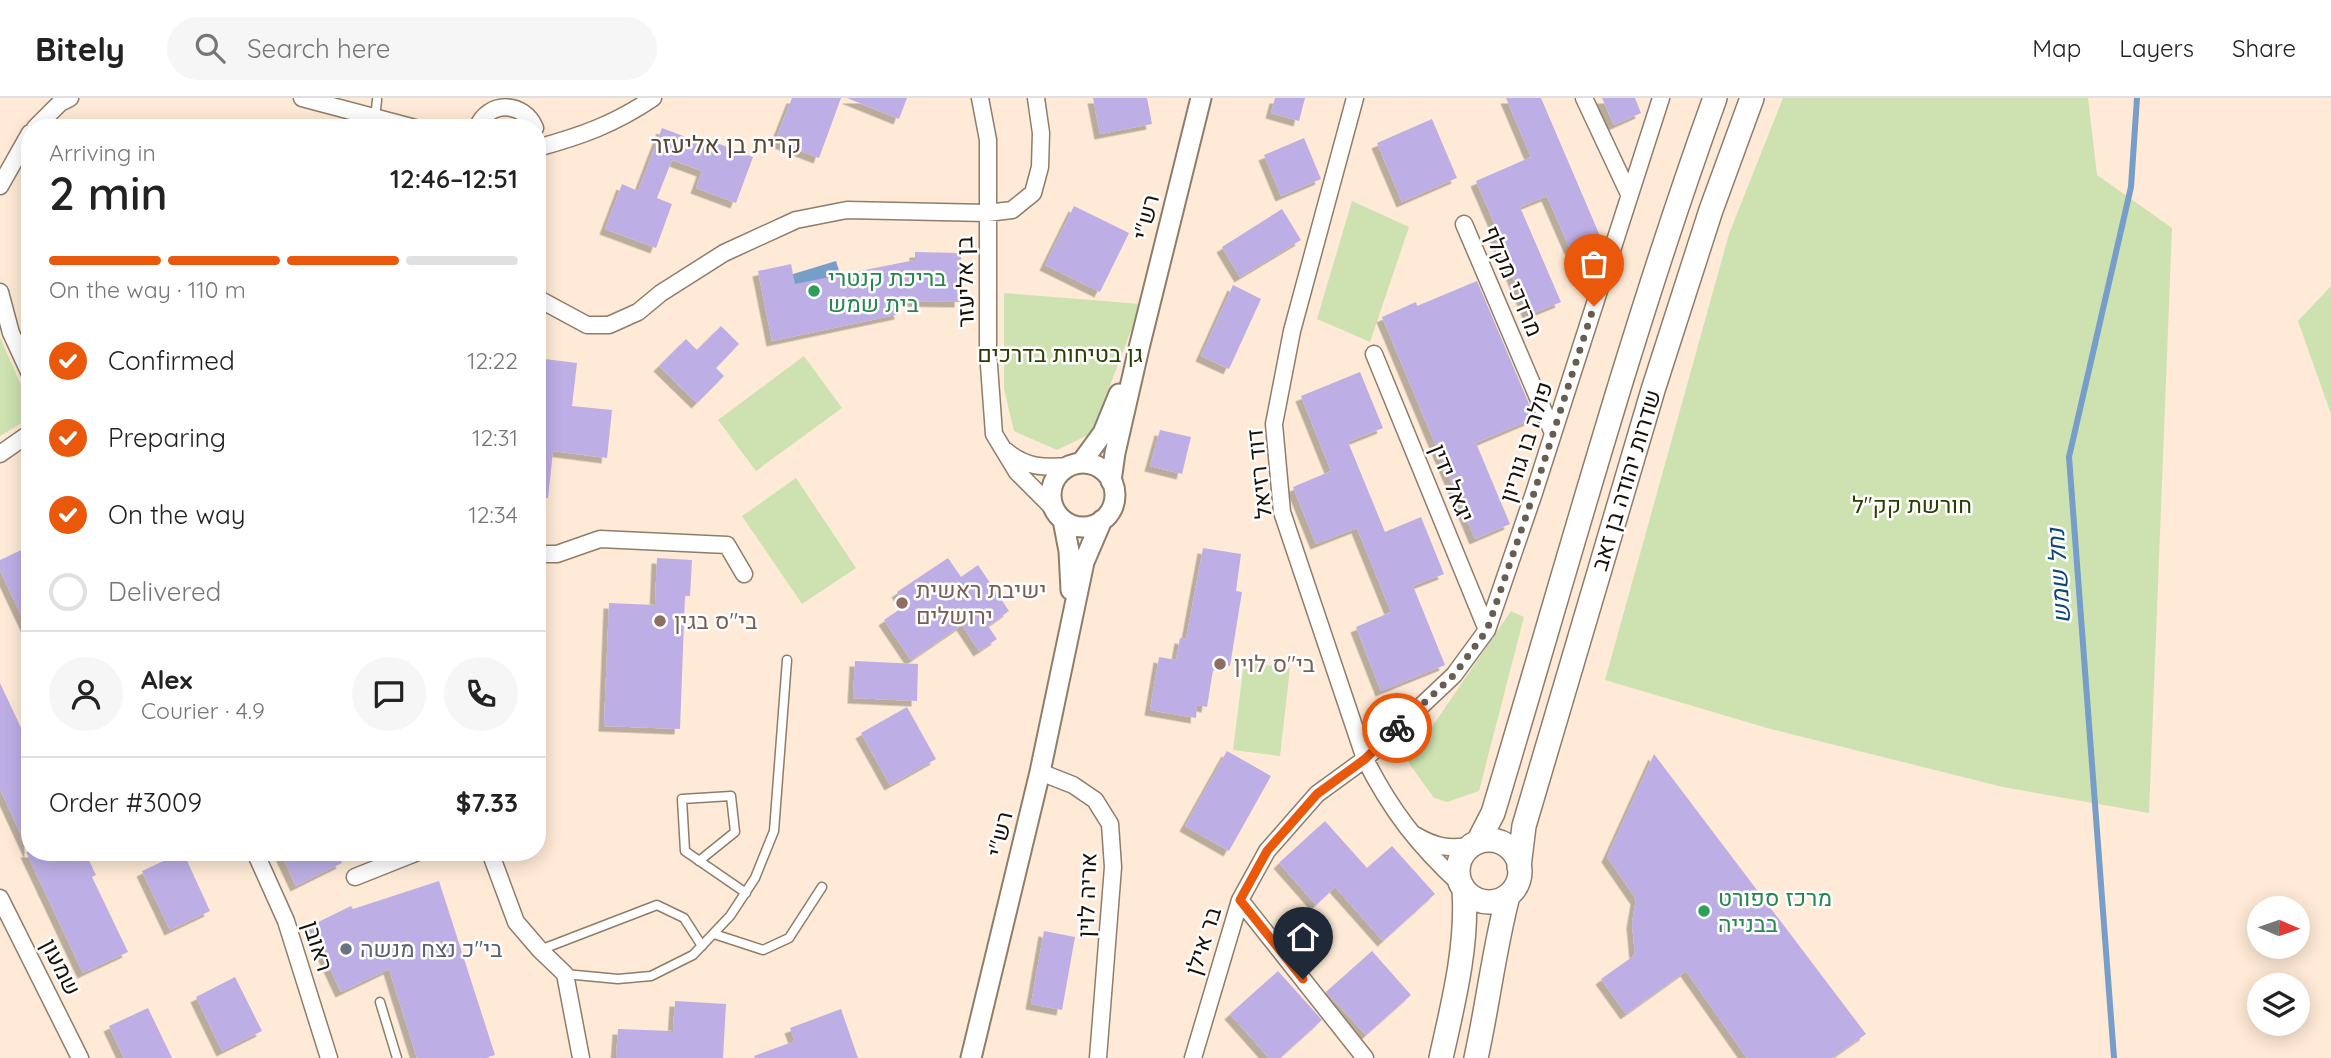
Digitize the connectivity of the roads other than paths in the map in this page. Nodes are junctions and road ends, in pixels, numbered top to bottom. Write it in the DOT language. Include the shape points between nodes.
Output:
graph roads {
  1 [pos="70,98"];
  2 [pos="302,98"];
  3 [pos="653,98"];
  4 [pos="980,98"];
  5 [pos="1036,98"];
  6 [pos="1201,98"];
  7 [pos="1355,98"];
  8 [pos="1584,98"];
  9 [pos="1661,98"];
  10 [pos="1715,98"];
  11 [pos="1752,98"];
  12 [pos="377,100"];
  13 [pos="520,104"];
  14 [pos="484,113"];
  15 [pos="44,119"];
  16 [pos="363,119"];
  17 [pos="375,119"];
  18 [pos="531,119"];
  19 [pos="546,145"];
  20 [pos="21,149"];
  21 [pos="0,186"];
  22 [pos="1629,194"];
  23 [pos="987,213"];
  24 [pos="1464,224"];
  25 [pos="0,292"];
  26 [pos="546,303"];
  27 [pos="1139,348"];
  28 [pos="1374,354"];
  29 [pos="21,355"];
  30 [pos="1553,433"];
  31 [pos="994,434"];
  32 [pos="21,439"];
  33 [pos="0,454"];
  34 [pos="1076,464"];
  35 [pos="1111,481"];
  36 [pos="1059,514"];
  37 [pos="1101,520"];
  38 [pos="546,554"];
  39 [pos="744,574"];
  40 [pos="1071,620"];
  41 [pos="1487,630"];
  42 [pos="787,660"];
  43 [pos="1365,759"];
  44 [pos="1040,772"];
  45 [pos="1407,830"];
  46 [pos="1475,843"];
  47 [pos="259,861"];
  48 [pos="395,861"];
  49 [pos="493,861"];
  50 [pos="699,861"];
  51 [pos="1519,867"];
  52 [pos="355,877"];
  53 [pos="822,887"];
  54 [pos="1462,888"];
  55 [pos="746,893"];
  56 [pos="1508,896"];
  57 [pos="0,898"];
  58 [pos="1240,900"];
  59 [pos="714,934"];
  60 [pos="702,946"];
  61 [pos="540,950"];
  62 [pos="565,974"];
  63 [pos="380,1002"];
  64 [pos="80,1058"];
  65 [pos="329,1058"];
  66 [pos="397,1058"];
  67 [pos="581,1058"];
  68 [pos="971,1058"];
  69 [pos="1098,1058"];
  70 [pos="1193,1058"];
  71 [pos="1365,1058"];
  72 [pos="1441,1058"];
  73 [pos="1476,1058"];
  1 -- 15 [label="street"];
  2 -- 16 [label="street"];
  3 -- 19 [label="street" via="626,116"];
  4 -- 23 [label="street, בן אליעזר" via="988,140"];
  5 -- 23 [label="street, בן אליעזר" via="1040,167 1033,194 1012,210"];
  6 -- 27 [label="street, רש\"י"];
  7 -- 43 [label="street, דוד רזיאל" via="1292,331 1274,424 1282,512"];
  8 -- 22 [label="street"];
  9 -- 22 [label="street, פולה בו גוריון"];
  10 -- 46 [label="main road, שדרות יהודה בן זאב" via="1596,459 1493,813"];
  11 -- 51 [label="main road, שדרות יהודה בן זאב" via="1707,222 1625,481 1524,826"];
  12 -- 17 [label="lane"];
  13 -- 14 [label="street"];
  13 -- 18 [label="street"];
  20 -- 21 [label="street"];
  22 -- 30 [label="street, פולה בו גוריון"];
  23 -- 26 [label="street" via="847,210 796,220 724,253 638,312 609,325 587,325"];
  23 -- 31 [label="street, בן אליעזר"];
  24 -- 30 [label="street, מרדכי מקלף"];
  25 -- 29 [label="street"];
  27 -- 34 [label="street, רש\"י" via="1103,433"];
  27 -- 35 [label="street, רש\"י"];
  28 -- 41 [label="street, יגאל ידין"];
  30 -- 41 [label="street, פולה בו גוריון"];
  31 -- 34 [label="street" via="1002,448 1032,466"];
  31 -- 36 [label="street, בן אליעזר" via="1017,472"];
  32 -- 33 [label="street"];
  34 -- 35 [label="street" via="1099,467"];
  34 -- 36 [label="street" via="1061,471 1051,489"];
  35 -- 37 [label="street" via="1112,507"];
  36 -- 37 [label="street" via="1082,527"];
  36 -- 40 [label="street, רש\"י" via="1069,551"];
  37 -- 40 [label="street, רש\"י" via="1084,562"];
  38 -- 39 [label="street" via="600,539 727,545"];
  40 -- 44 [label="street, רש\"י"];
  41 -- 43 [label="street, פולה בו גוריון" via="1454,675"];
  42 -- 55 [label="lane" via="774,831"];
  43 -- 45 [label="street, דוד רזיאל"];
  43 -- 58 [label="street, בר אילן" via="1317,794 1267,851"];
  44 -- 68 [label="street, רש\"י"];
  44 -- 69 [label="street, אריה לוין" via="1095,800 1110,824 1113,867"];
  45 -- 46 [label="street" via="1438,846 1460,848"];
  45 -- 54 [label="street, דוד רזיאל"];
  46 -- 51 [label="main road" via="1487,840 1504,845 1512,850"];
  46 -- 54 [label="main road" via="1458,867"];
  47 -- 65 [label="street, ראובן" via="286,921"];
  48 -- 52 [label="street"];
  49 -- 61 [label="street" via="516,922"];
  50 -- 50 [label="lane" via="685,851 682,799 731,796 735,832"];
  50 -- 55 [label="lane"];
  51 -- 56 [label="main road" via="1518,882"];
  53 -- 59 [label="lane" via="789,938 763,950"];
  54 -- 56 [label="main road" via="1489,903"];
  54 -- 72 [label="main road" via="1462,936"];
  55 -- 59 [label="lane"];
  56 -- 73 [label="main road"];
  57 -- 64 [label="street, שמעון"];
  58 -- 70 [label="street, בר אילן"];
  58 -- 71 [label="street"];
  59 -- 60 [label="lane"];
  60 -- 61 [label="lane" via="684,918 657,905"];
  60 -- 62 [label="lane" via="651,976 618,979"];
  61 -- 62 [label="street"];
  62 -- 67 [label="street"];
  63 -- 66 [label="lane"];
}
